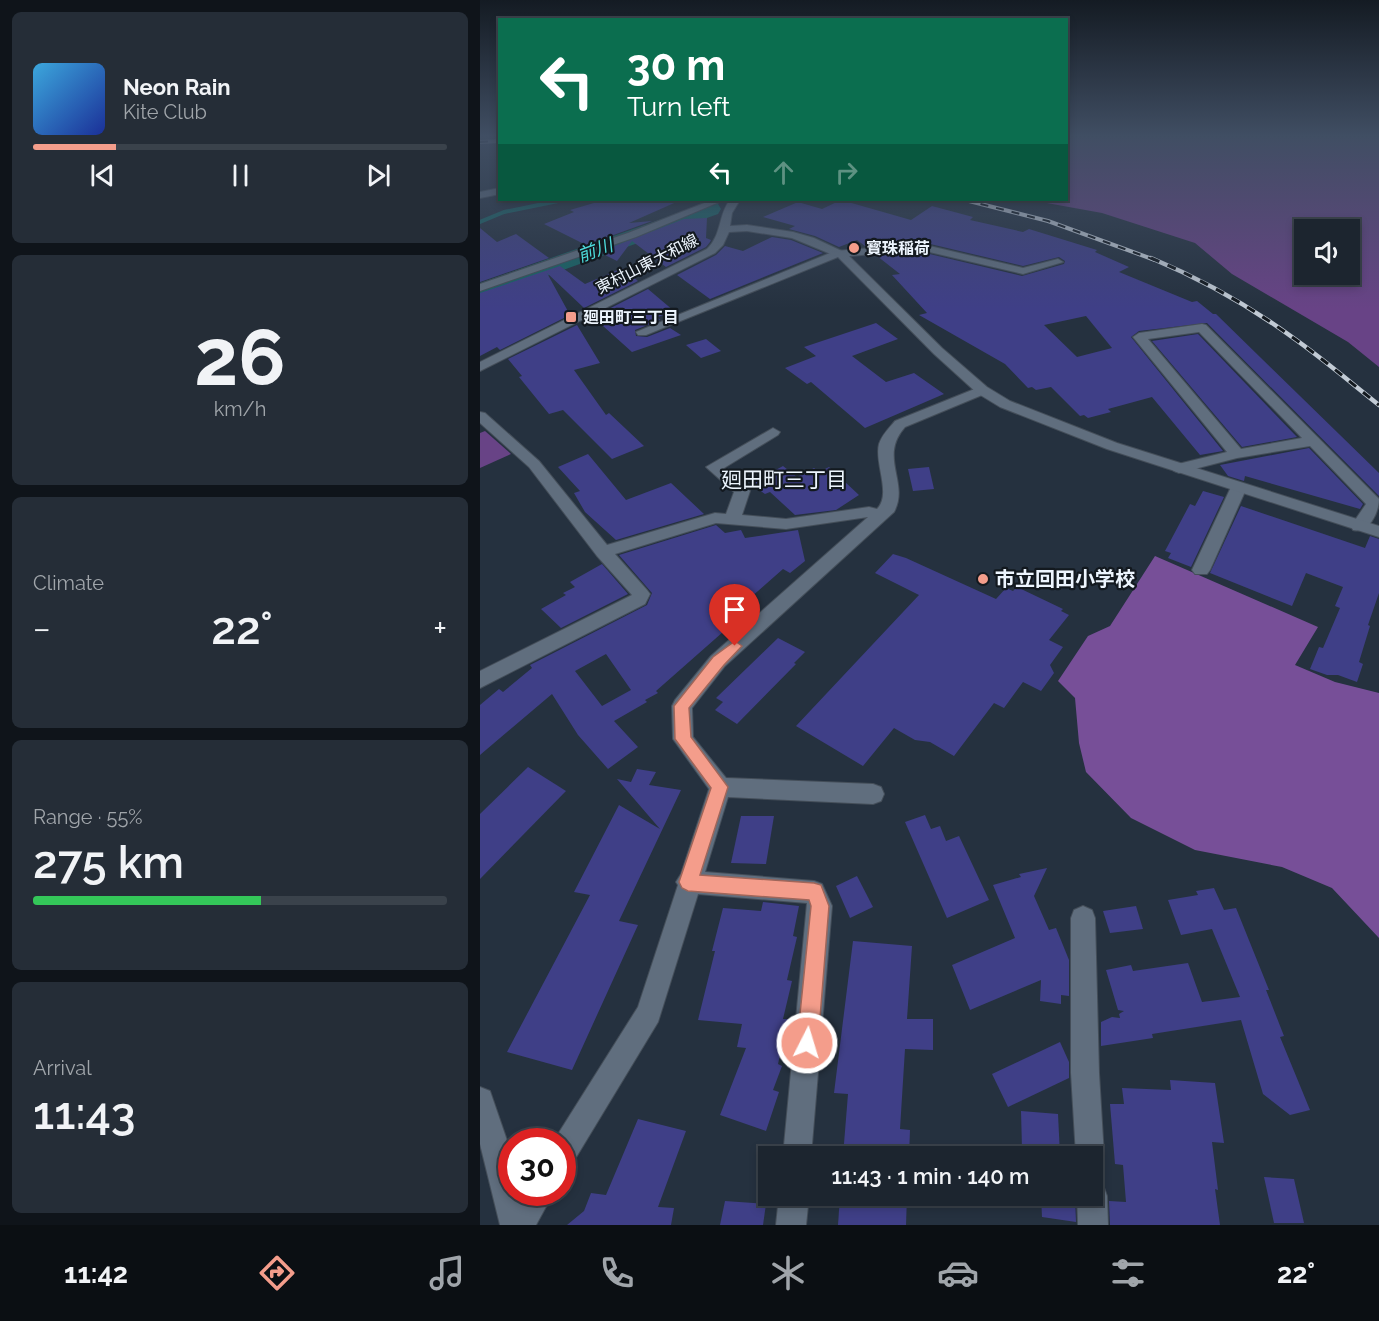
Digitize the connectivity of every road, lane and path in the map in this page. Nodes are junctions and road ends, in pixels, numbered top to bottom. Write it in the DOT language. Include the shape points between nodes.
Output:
graph roads {
  1 [pos="725,201"];
  2 [pos="728,201"];
  3 [pos="724,228"];
  4 [pos="840,254"];
  5 [pos="1058,262"];
  6 [pos="480,288"];
  7 [pos="642,332"];
  8 [pos="480,367"];
  9 [pos="982,390"];
  10 [pos="480,416"];
  11 [pos="773,432"];
  12 [pos="1313,441"];
  13 [pos="1237,454"];
  14 [pos="1179,468"];
  15 [pos="1239,487"];
  16 [pos="881,515"];
  17 [pos="732,520"];
  18 [pos="1359,526"];
  19 [pos="1379,532"];
  20 [pos="603,552"];
  21 [pos="1201,570"];
  22 [pos="480,680"];
  23 [pos="720,787"];
  24 [pos="873,794"];
  25 [pos="688,882"];
  26 [pos="1083,918"];
  27 [pos="480,1101"];
  28 [pos="576,1131"];
  29 [pos="798,1146"];
  30 [pos="1089,1146"];
  31 [pos="530,1206"];
  32 [pos="793,1206"];
  33 [pos="1092,1206"];
  34 [pos="517,1225"];
  35 [pos="791,1225"];
  36 [pos="1093,1225"];
  1 -- 6 [label="street"];
  2 -- 3 [label="street, 東村山東大和線"];
  3 -- 4 [label="street" via="793,235"];
  3 -- 8 [label="street, 東村山東大和線" via="719,245 711,250"];
  4 -- 5 [label="street" via="921,247 1023,271"];
  4 -- 7 [label="street"];
  4 -- 9 [label="street"];
  9 -- 14 [label="street" via="1051,424"];
  9 -- 16 [label="street" via="900,424 892,431 885,455 891,500"];
  10 -- 20 [label="street" via="534,464"];
  11 -- 17 [label="street" via="714,467 742,491"];
  12 -- 13 [label="street"];
  12 -- 13 [label="street" via="1202,328 1139,337"];
  12 -- 18 [label="street" via="1375,504"];
  13 -- 14 [label="street"];
  14 -- 15 [label="street"];
  15 -- 18 [label="street"];
  15 -- 21 [label="street"];
  16 -- 17 [label="street" via="869,512 786,524"];
  16 -- 23 [label="street" via="718,661 682,706 683,739"];
  17 -- 20 [label="street" via="716,518"];
  18 -- 19 [label="street"];
  20 -- 22 [label="street" via="641,594 639,599"];
  23 -- 24 [label="street"];
  23 -- 25 [label="street"];
  25 -- 28 [label="street" via="649,1013"];
  25 -- 29 [label="street" via="814,891 820,906"];
  26 -- 30 [label="street"];
  27 -- 34 [label="street"];
  31 -- 34 [label="street"];
  32 -- 35 [label="street"];
  33 -- 36 [label="street"];
}
